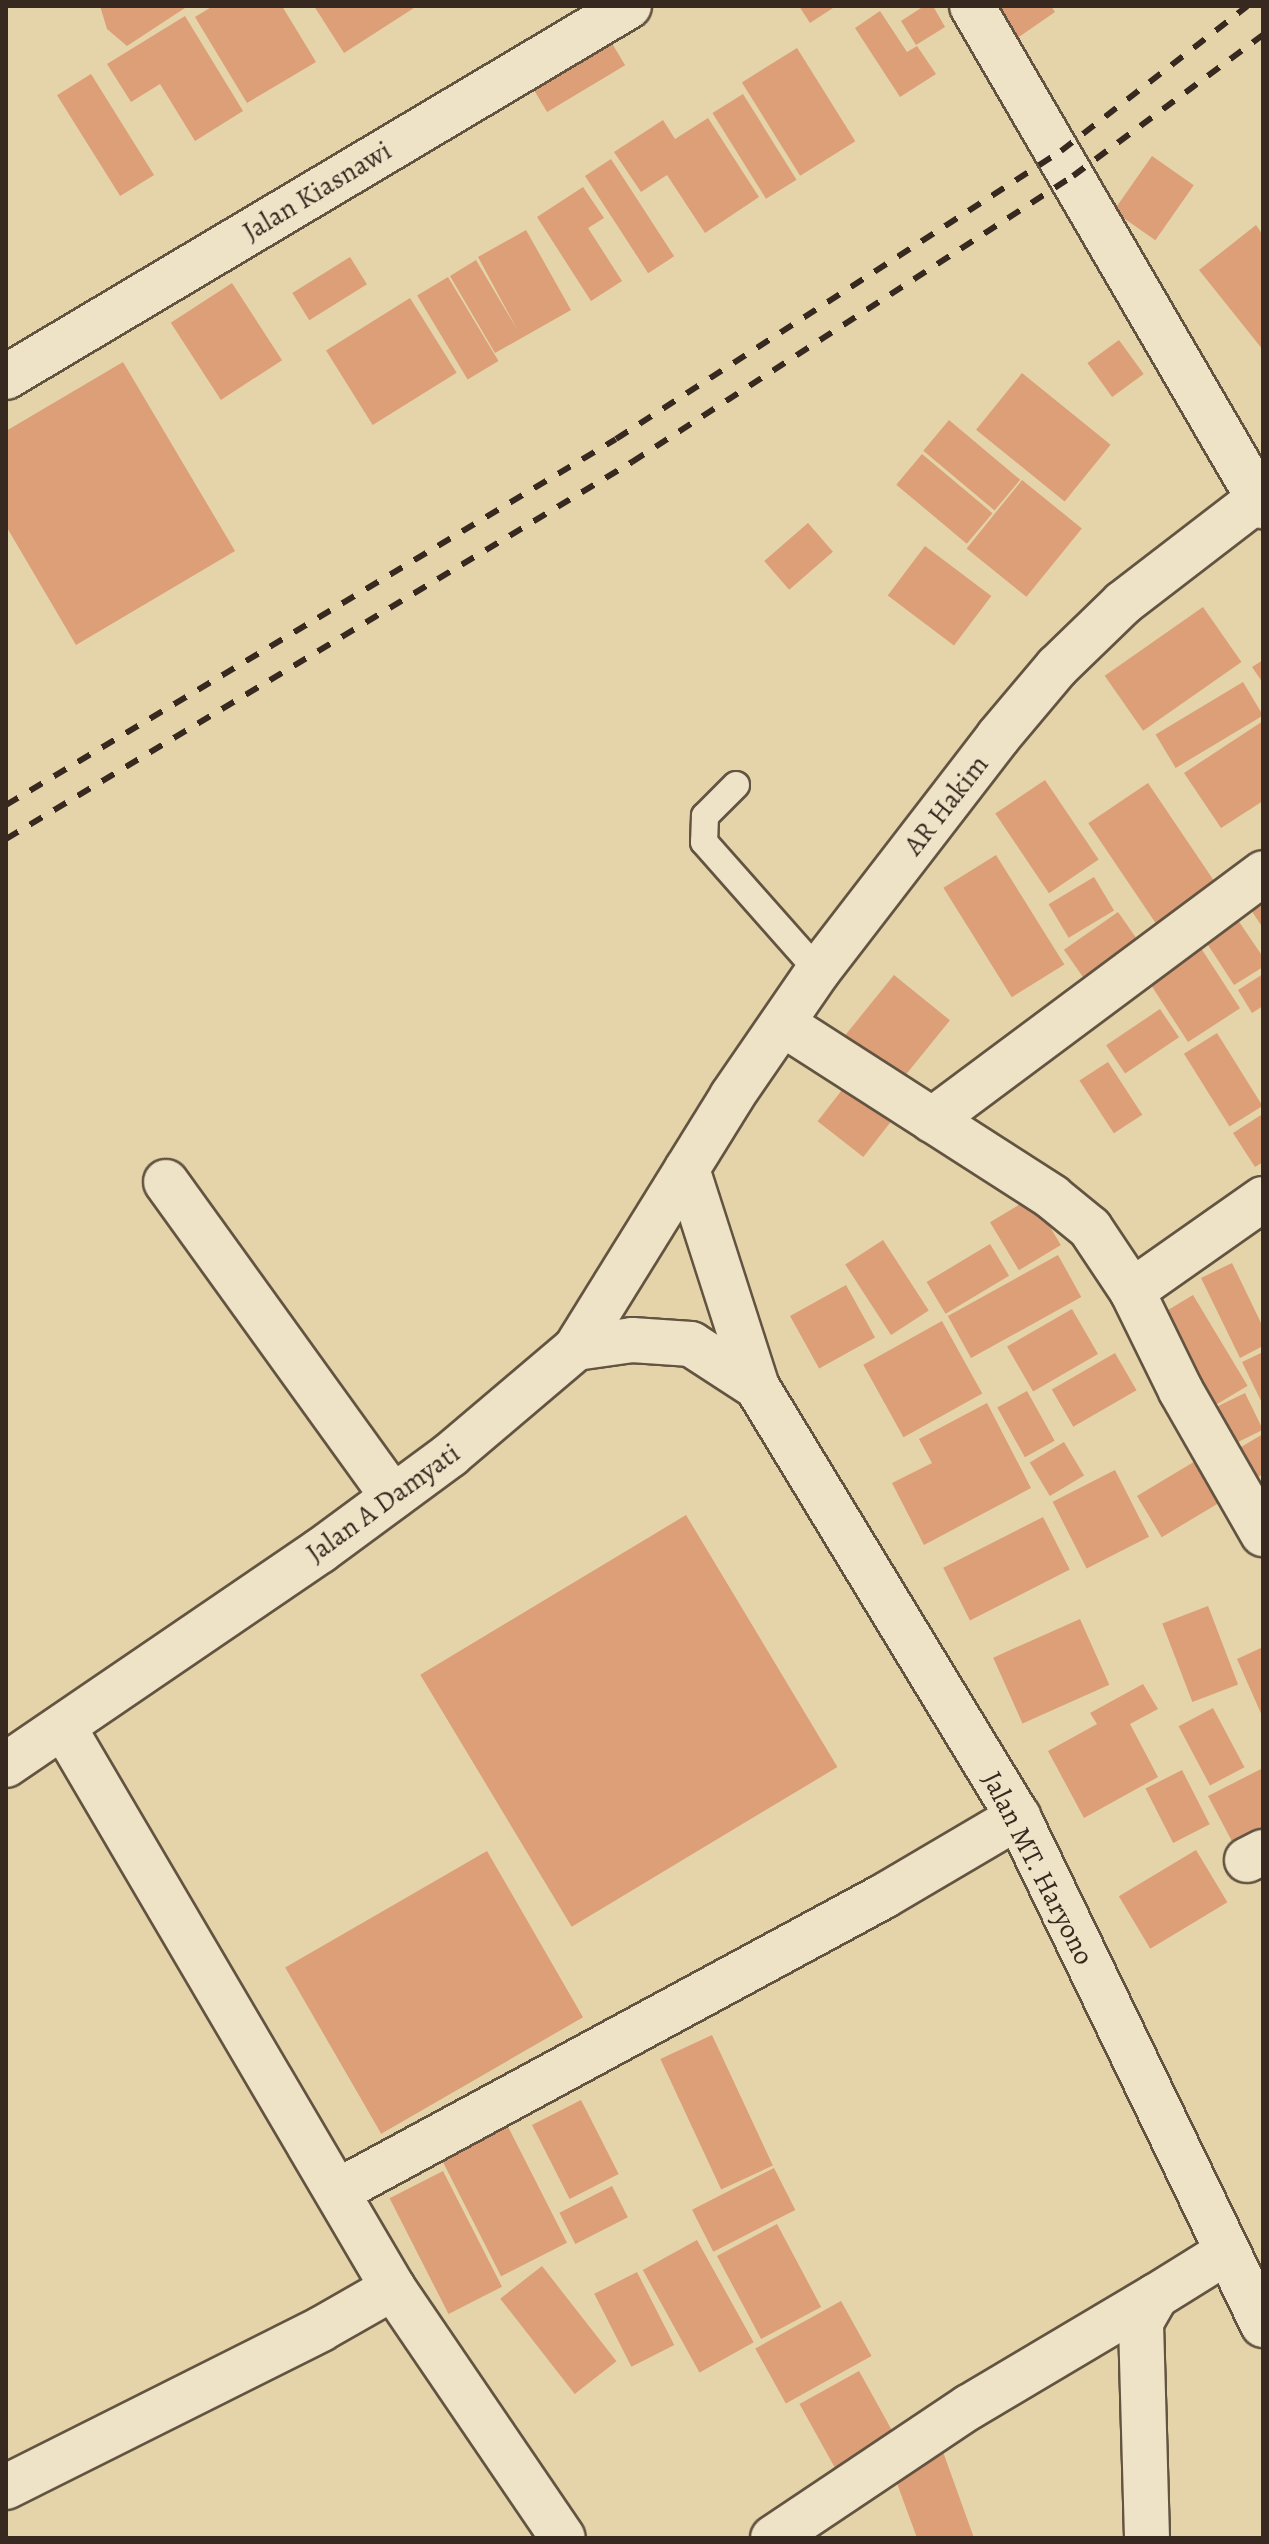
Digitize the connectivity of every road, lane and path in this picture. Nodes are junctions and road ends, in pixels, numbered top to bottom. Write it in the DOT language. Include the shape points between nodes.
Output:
graph roads {
  1 [pos="629,6"];
  2 [pos="972,6"];
  3 [pos="6,377"];
  4 [pos="1261,500"];
  5 [pos="736,785"];
  6 [pos="1263,873"];
  7 [pos="818,971"];
  8 [pos="783,1024"];
  9 [pos="932,1120"];
  10 [pos="687,1169"];
  11 [pos="166,1182"];
  12 [pos="1263,1199"];
  13 [pos="1132,1291"];
  14 [pos="576,1348"];
  15 [pos="757,1387"];
  16 [pos="393,1497"];
  17 [pos="1263,1534"];
  18 [pos="64,1728"];
  19 [pos="6,1765"];
  20 [pos="1018,1817"];
  21 [pos="340,2190"];
  22 [pos="1225,2253"];
  23 [pos="393,2288"];
  24 [pos="1156,2296"];
  25 [pos="1263,2325"];
  26 [pos="6,2487"];
  27 [pos="563,2538"];
  28 [pos="773,2538"];
  29 [pos="1147,2538"];
  1 -- 3 [label="street, Jalan Kiasnawi"];
  2 -- 4 [label="street"];
  4 -- 7 [label="street, AR Hakim" via="1123,603 1057,667"];
  5 -- 7 [label="lane" via="705,816 704,842"];
  6 -- 9 [label="street"];
  7 -- 8 [label="street, AR Hakim"];
  8 -- 9 [label="street"];
  8 -- 10 [label="street, AR Hakim"];
  9 -- 13 [label="street" via="1074,1214 1108,1250"];
  10 -- 14 [label="street, Jalan A Damyati"];
  10 -- 15 [label="street, Jalan MT. Haryono"];
  11 -- 16 [label="street"];
  12 -- 13 [label="street"];
  13 -- 17 [label="street" via="1181,1391"];
  14 -- 15 [label="street, Jalan MT. Haryono" via="632,1340 691,1344"];
  14 -- 16 [label="street, Jalan A Damyati"];
  15 -- 20 [label="street, Jalan MT. Haryono"];
  16 -- 18 [label="street, Jalan A Damyati"];
  18 -- 19 [label="street, Jalan A Damyati"];
  18 -- 21 [label="street"];
  20 -- 21 [label="street" via="884,1896"];
  20 -- 22 [label="street, Jalan MT. Haryono"];
  21 -- 23 [label="street"];
  22 -- 24 [label="street"];
  22 -- 25 [label="street, Jalan MT. Haryono"];
  23 -- 26 [label="street"];
  23 -- 27 [label="street"];
  24 -- 28 [label="street" via="969,2407"];
  24 -- 29 [label="street" via="1140,2335"];
}
